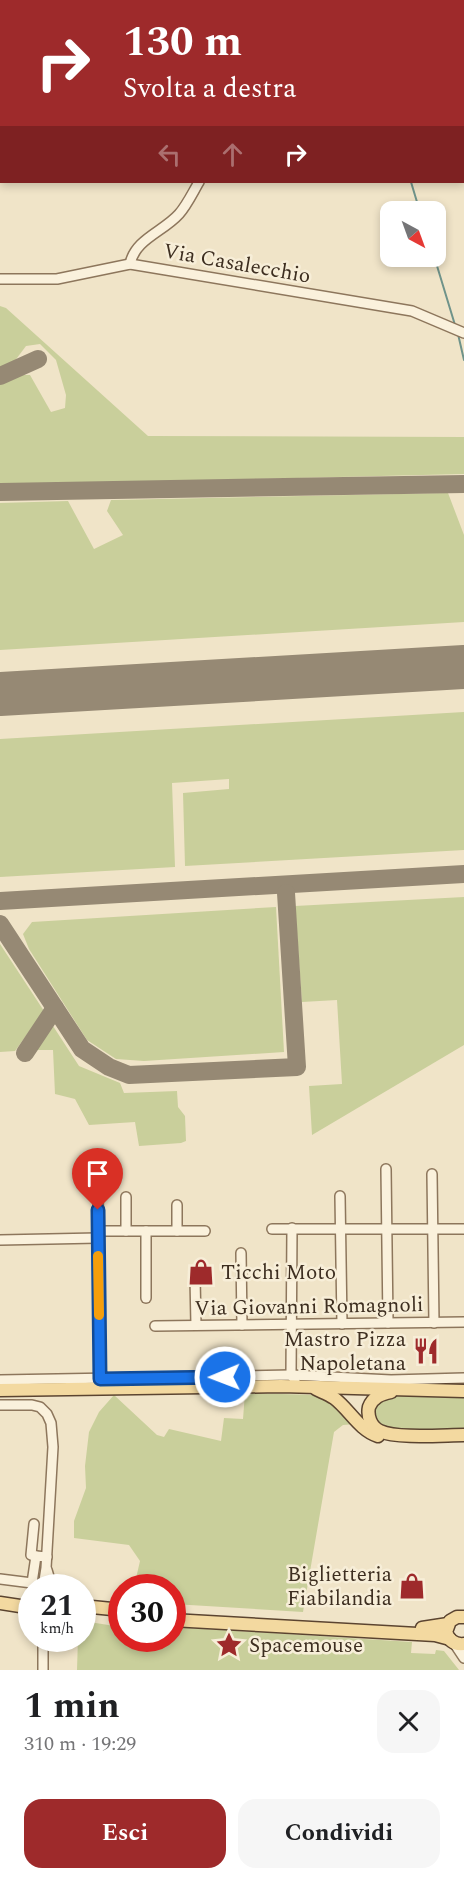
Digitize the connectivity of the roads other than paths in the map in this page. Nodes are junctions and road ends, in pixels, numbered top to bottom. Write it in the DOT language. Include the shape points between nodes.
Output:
graph roads {
  1 [pos="199,183"];
  2 [pos="130,264"];
  3 [pos="0,279"];
  4 [pos="460,332"];
  5 [pos="386,1169"];
  6 [pos="432,1174"];
  7 [pos="98,1188"];
  8 [pos="340,1196"];
  9 [pos="126,1197"];
  10 [pos="177,1205"];
  11 [pos="292,1228"];
  12 [pos="341,1228"];
  13 [pos="272,1229"];
  14 [pos="387,1229"];
  15 [pos="433,1229"];
  16 [pos="464,1229"];
  17 [pos="126,1231"];
  18 [pos="146,1231"];
  19 [pos="177,1231"];
  20 [pos="205,1231"];
  21 [pos="98,1235"];
  22 [pos="0,1240"];
  23 [pos="242,1253"];
  24 [pos="195,1278"];
  25 [pos="146,1298"];
  26 [pos="464,1322"];
  27 [pos="388,1323"];
  28 [pos="434,1323"];
  29 [pos="291,1324"];
  30 [pos="342,1324"];
  31 [pos="196,1325"];
  32 [pos="242,1325"];
  33 [pos="155,1326"];
  34 [pos="291,1375"];
  35 [pos="100,1379"];
  36 [pos="2,1383"];
  37 [pos="305,1387"];
  38 [pos="464,1388"];
  39 [pos="395,1390"];
  40 [pos="0,1405"];
  41 [pos="404,1435"];
  42 [pos="433,1435"];
  43 [pos="464,1435"];
  44 [pos="464,1445"];
  45 [pos="34,1524"];
  46 [pos="36,1556"];
  47 [pos="46,1557"];
  48 [pos="46,1568"];
  49 [pos="45,1574"];
  50 [pos="48,1574"];
  51 [pos="0,1579"];
  52 [pos="0,1596"];
  53 [pos="18,1598"];
  54 [pos="0,1603"];
  55 [pos="18,1606"];
  56 [pos="186,1614"];
  57 [pos="458,1617"];
  58 [pos="186,1621"];
  59 [pos="456,1642"];
  60 [pos="44,1652"];
  61 [pos="464,1658"];
  62 [pos="43,1670"];
  1 -- 2 [label="street" via="182,212 137,248"];
  2 -- 3 [label="street, Via Casalecchio" via="57,279"];
  2 -- 4 [label="street, Via Casalecchio" via="412,311"];
  5 -- 14 [label="street"];
  6 -- 15 [label="street"];
  7 -- 21 [label="street"];
  8 -- 12 [label="street"];
  9 -- 17 [label="street"];
  10 -- 19 [label="street"];
  11 -- 12 [label="street"];
  11 -- 13 [label="street"];
  11 -- 29 [label="street"];
  12 -- 14 [label="street"];
  12 -- 30 [label="street"];
  14 -- 15 [label="street"];
  14 -- 27 [label="street"];
  15 -- 16 [label="street"];
  15 -- 28 [label="street"];
  17 -- 18 [label="street"];
  17 -- 21 [label="street"];
  18 -- 19 [label="street"];
  18 -- 25 [label="street"];
  19 -- 20 [label="street"];
  21 -- 22 [label="street"];
  21 -- 35 [label="street"];
  23 -- 32 [label="street"];
  24 -- 31 [label="street"];
  26 -- 28 [label="street, Via Giovanni Romagnoli"];
  27 -- 28 [label="street, Via Giovanni Romagnoli"];
  27 -- 30 [label="street, Via Giovanni Romagnoli"];
  29 -- 30 [label="street, Via Giovanni Romagnoli"];
  29 -- 32 [label="street, Via Giovanni Romagnoli"];
  29 -- 34 [label="street"];
  31 -- 32 [label="street, Via Giovanni Romagnoli"];
  31 -- 33 [label="street, Via Giovanni Romagnoli"];
  34 -- 35 [label="street"];
  34 -- 37 [label="street"];
  34 -- 38 [label="street" via="392,1380 448,1378"];
  35 -- 36 [label="street"];
  36 -- 37 [label="main road"];
  37 -- 39 [label="main road"];
  37 -- 41 [label="main road" via="334,1398 371,1433 387,1437"];
  38 -- 39 [label="main road"];
  39 -- 41 [label="main road" via="373,1400 369,1417 380,1431"];
  40 -- 47 [label="street" via="40,1407 51,1423"];
  41 -- 42 [label="main road"];
  42 -- 43 [label="main road"];
  42 -- 44 [label="main road"];
  45 -- 46 [label="street" via="31,1555"];
  46 -- 47 [label="street"];
  46 -- 51 [label="street" via="32,1583"];
  47 -- 48 [label="street"];
  48 -- 49 [label="street"];
  48 -- 50 [label="street"];
  52 -- 53 [label="main road"];
  54 -- 55 [label="main road"];
  56 -- 57 [label="main road" via="426,1628"];
  57 -- 59 [label="main road" via="446,1632"];
  58 -- 59 [label="main road" via="435,1635"];
  59 -- 61 [label="street"];
  60 -- 62 [label="street"];
}
